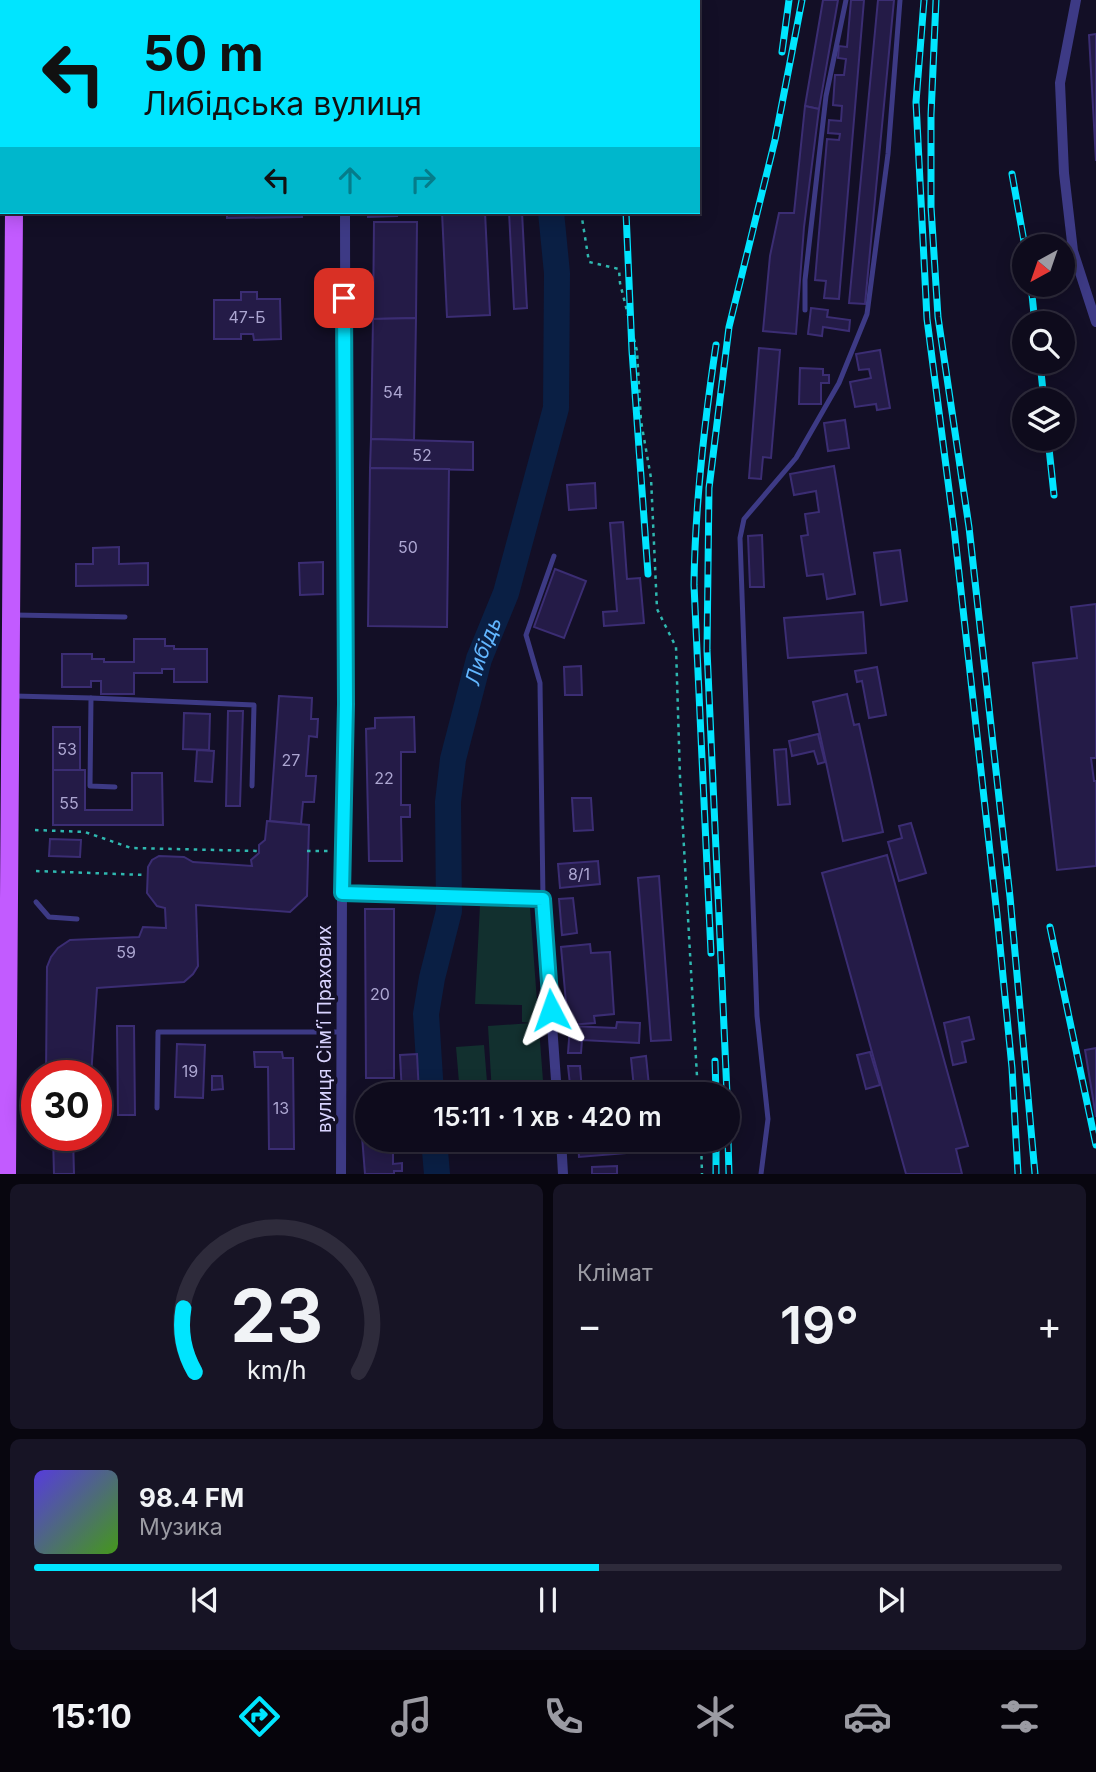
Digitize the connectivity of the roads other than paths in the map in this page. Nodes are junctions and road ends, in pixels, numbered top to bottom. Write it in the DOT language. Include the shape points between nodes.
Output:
graph roads {
  1 [pos="846,0"];
  2 [pos="900,0"];
  3 [pos="1076,0"];
  4 [pos="14,214"];
  5 [pos="345,214"];
  6 [pos="805,310"];
  7 [pos="6,315"];
  8 [pos="1096,322"];
  9 [pos="6,441"];
  10 [pos="554,556"];
  11 [pos="11,615"];
  12 [pos="125,617"];
  13 [pos="10,696"];
  14 [pos="91,698"];
  15 [pos="252,786"];
  16 [pos="115,787"];
  17 [pos="4,886"];
  18 [pos="342,893"];
  19 [pos="543,899"];
  20 [pos="36,902"];
  21 [pos="77,919"];
  22 [pos="341,1031"];
  23 [pos="556,1082"];
  24 [pos="157,1108"];
  25 [pos="562,1152"];
  26 [pos="7,1174"];
  27 [pos="341,1174"];
  28 [pos="563,1174"];
  29 [pos="761,1174"];
  1 -- 6 [label="lane" via="826,96"];
  2 -- 29 [label="lane" via="888,154 867,314 833,394 796,458 744,519 740,538 757,1016 768,1119"];
  3 -- 8 [label="street" via="1060,83 1064,173 1073,251"];
  4 -- 7 [label="main road"];
  5 -- 18 [label="street, вулиця Сімʼї Прахових"];
  7 -- 9 [label="main road"];
  9 -- 11 [label="main road"];
  10 -- 19 [label="lane" via="526,635 540,683"];
  11 -- 12 [label="lane"];
  11 -- 13 [label="main road"];
  13 -- 14 [label="lane"];
  13 -- 17 [label="main road"];
  14 -- 15 [label="lane" via="254,705"];
  14 -- 16 [label="lane" via="90,786"];
  17 -- 26 [label="main road"];
  18 -- 19 [label="street"];
  18 -- 22 [label="street, вулиця Сімʼї Прахових"];
  19 -- 23 [label="street"];
  20 -- 21 [label="lane" via="49,917"];
  22 -- 24 [label="lane" via="158,1032"];
  22 -- 27 [label="street, вулиця Сімʼї Прахових"];
  25 -- 28 [label="street"];
}
